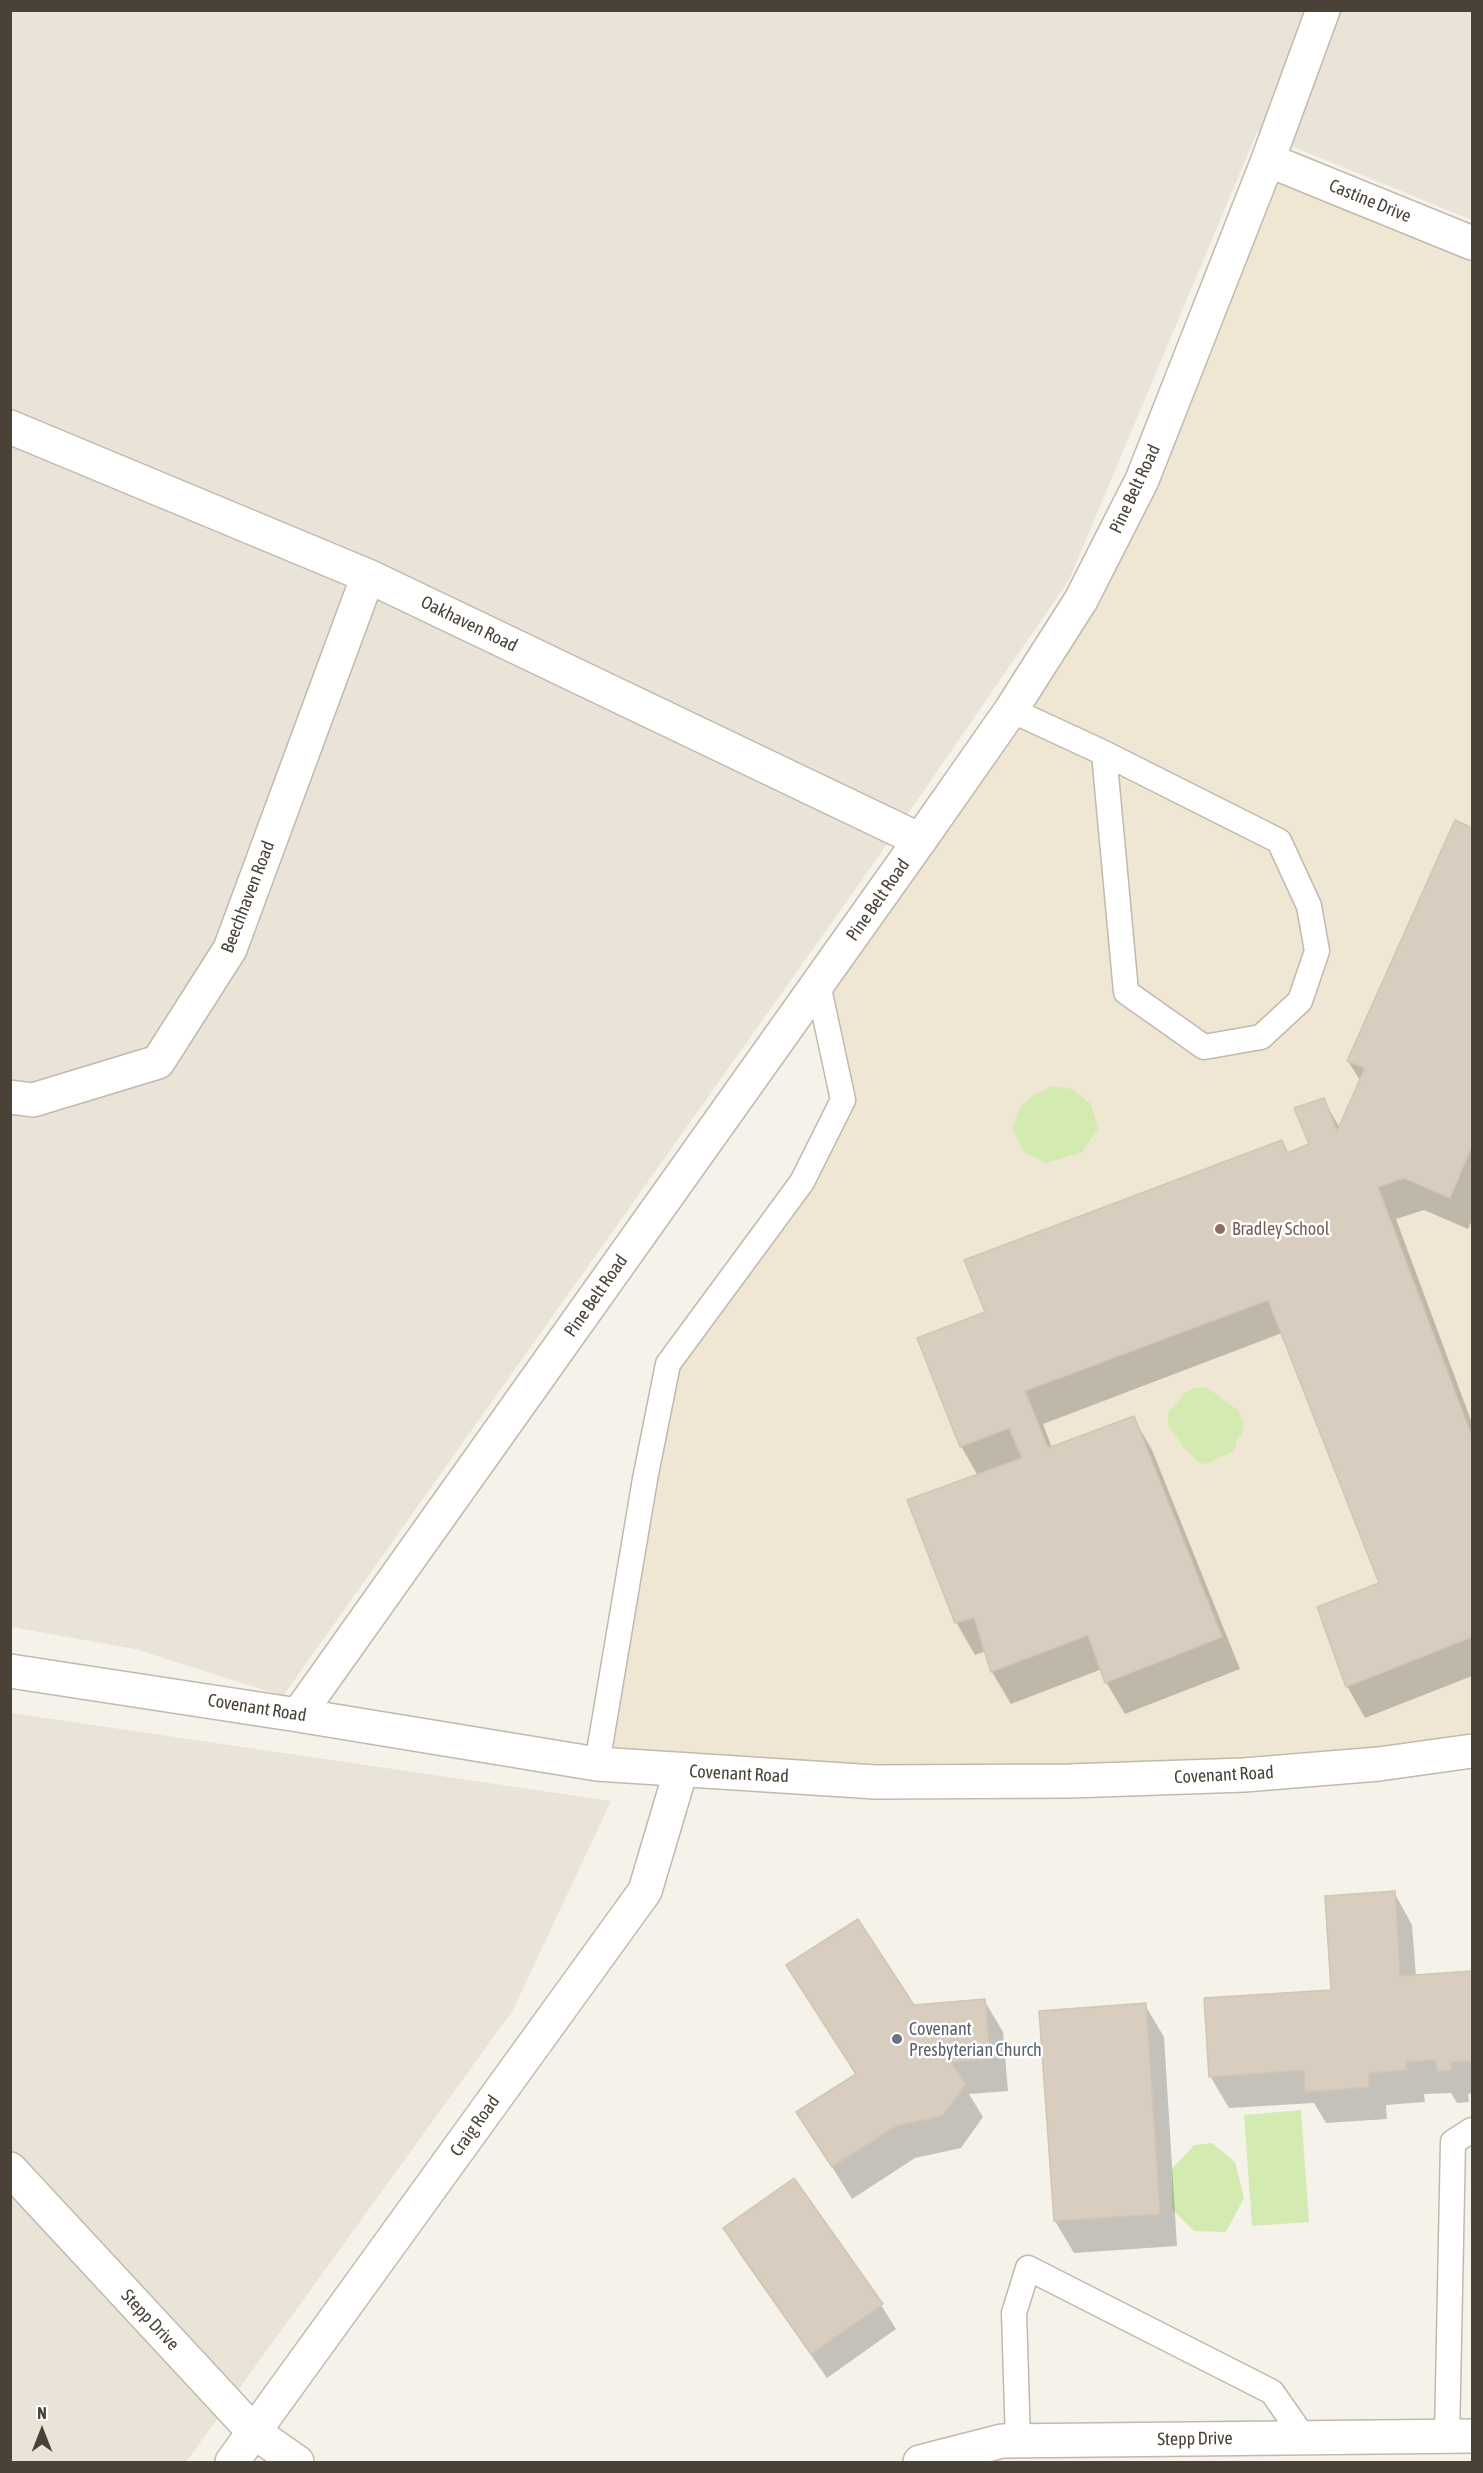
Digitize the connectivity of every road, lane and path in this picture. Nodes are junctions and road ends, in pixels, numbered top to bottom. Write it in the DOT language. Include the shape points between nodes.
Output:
graph roads {
  1 [pos="1323,10"];
  2 [pos="1268,160"];
  3 [pos="1473,243"];
  4 [pos="10,427"];
  5 [pos="368,576"];
  6 [pos="1011,710"];
  7 [pos="1104,753"];
  8 [pos="920,840"];
  9 [pos="818,984"];
  10 [pos="10,1097"];
  11 [pos="10,1671"];
  12 [pos="298,1714"];
  13 [pos="1473,1750"];
  14 [pos="597,1764"];
  15 [pos="681,1770"];
  16 [pos="1473,2130"];
  17 [pos="10,2169"];
  18 [pos="254,2432"];
  19 [pos="1460,2436"];
  20 [pos="1304,2438"];
  21 [pos="1018,2441"];
  22 [pos="232,2463"];
  23 [pos="297,2463"];
  24 [pos="920,2463"];
  1 -- 2 [label="street, Pine Belt Road"];
  2 -- 3 [label="street, Castine Drive"];
  2 -- 6 [label="street, Pine Belt Road" via="1142,480 1081,600"];
  4 -- 5 [label="street, Oakhaven Road"];
  5 -- 8 [label="street, Oakhaven Road"];
  5 -- 10 [label="street, Beechhaven Road" via="230,949 158,1062 33,1100"];
  6 -- 7 [label="lane"];
  6 -- 8 [label="street, Pine Belt Road"];
  7 -- 7 [label="lane" via="1280,840 1309,906 1317,951 1300,1001 1261,1037 1204,1047 1126,992"];
  8 -- 9 [label="street, Pine Belt Road"];
  9 -- 12 [label="street, Pine Belt Road"];
  9 -- 14 [label="lane" via="843,1100 802,1182 668,1364"];
  11 -- 12 [label="street, Covenant Road"];
  12 -- 14 [label="street, Covenant Road"];
  13 -- 15 [label="street, Covenant Road" via="1379,1764 1244,1775 1070,1781 875,1782"];
  14 -- 15 [label="street, Covenant Road"];
  15 -- 18 [label="street, Craig Road" via="645,1892"];
  16 -- 19 [label="lane" via="1453,2142"];
  17 -- 18 [label="street, Stepp Drive"];
  18 -- 22 [label="street, Craig Road"];
  18 -- 23 [label="street, Stepp Drive"];
  19 -- 20 [label="street, Stepp Drive"];
  20 -- 21 [label="street, Stepp Drive"];
  20 -- 21 [label="lane" via="1272,2392 1028,2268 1014,2313"];
  21 -- 24 [label="street, Stepp Drive" via="1002,2441"];
}
